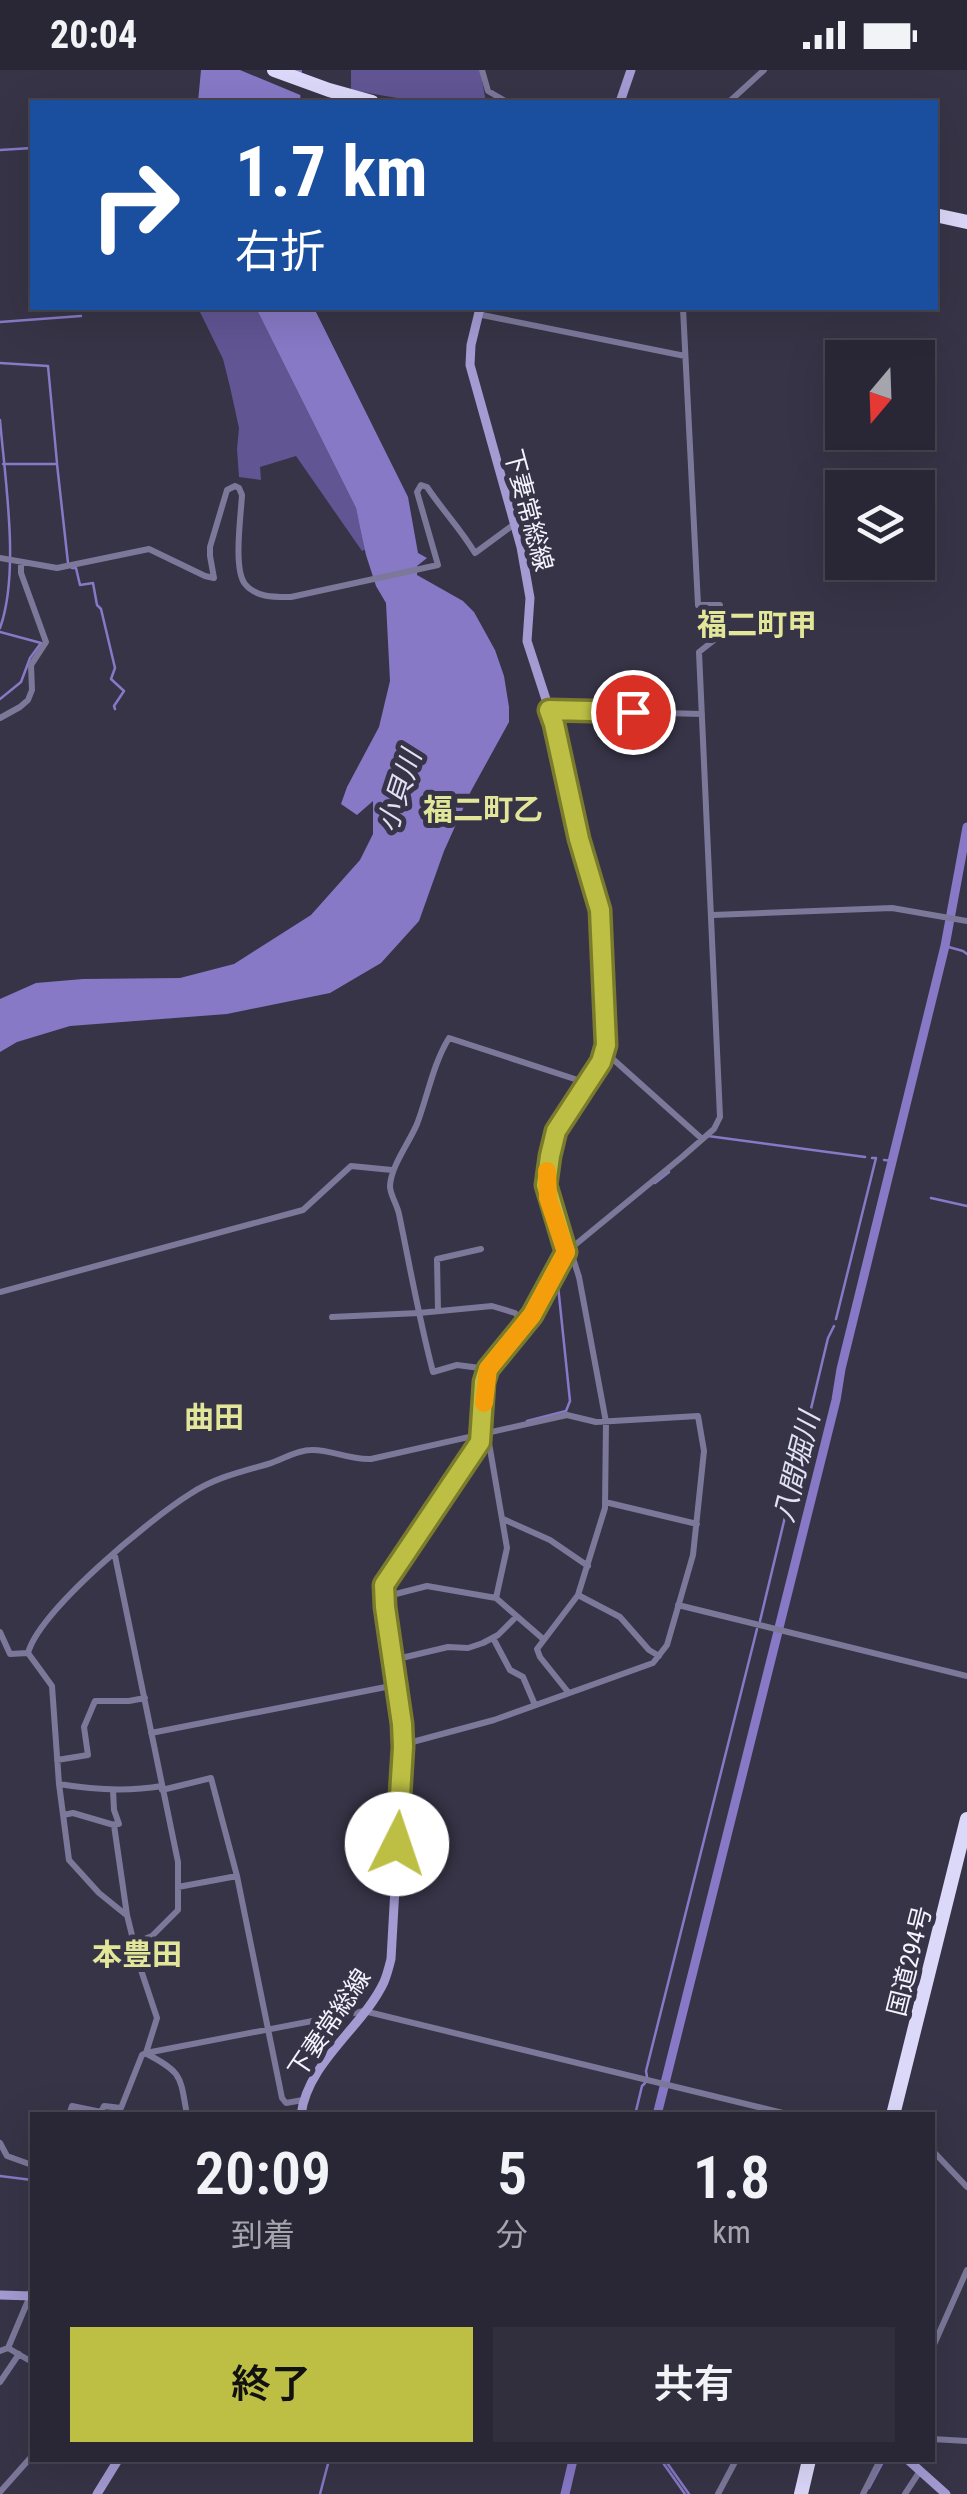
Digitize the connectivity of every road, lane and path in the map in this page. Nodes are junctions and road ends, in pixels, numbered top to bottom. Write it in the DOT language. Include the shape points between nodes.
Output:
graph roads {
  1 [pos="274,70"];
  2 [pos="482,70"];
  3 [pos="631,70"];
  4 [pos="764,70"];
  5 [pos="365,100"];
  6 [pos="503,100"];
  7 [pos="621,100"];
  8 [pos="731,100"];
  9 [pos="938,216"];
  10 [pos="967,222"];
  11 [pos="683,310"];
  12 [pos="479,311"];
  13 [pos="685,356"];
  14 [pos="513,525"];
  15 [pos="0,558"];
  16 [pos="21,563"];
  17 [pos="549,710"];
  18 [pos="702,714"];
  19 [pos="0,718"];
  20 [pos="712,915"];
  21 [pos="963,920"];
  22 [pos="605,1052"];
  23 [pos="587,1083"];
  24 [pos="701,1138"];
  25 [pos="392,1170"];
  26 [pos="481,1249"];
  27 [pos="568,1249"];
  28 [pos="0,1292"];
  29 [pos="438,1311"];
  30 [pos="419,1313"];
  31 [pos="332,1318"];
  32 [pos="525,1323"];
  33 [pos="488,1369"];
  34 [pos="606,1422"];
  35 [pos="484,1434"];
  36 [pos="605,1502"];
  37 [pos="502,1518"];
  38 [pos="697,1524"];
  39 [pos="114,1554"];
  40 [pos="588,1566"];
  41 [pos="578,1595"];
  42 [pos="384,1597"];
  43 [pos="496,1598"];
  44 [pos="678,1605"];
  45 [pos="516,1617"];
  46 [pos="0,1632"];
  47 [pos="492,1638"];
  48 [pos="542,1638"];
  49 [pos="28,1653"];
  50 [pos="659,1656"];
  51 [pos="393,1660"];
  52 [pos="967,1676"];
  53 [pos="396,1685"];
  54 [pos="568,1692"];
  55 [pos="145,1698"];
  56 [pos="535,1704"];
  57 [pos="151,1733"];
  58 [pos="403,1747"];
  59 [pos="57,1760"];
  60 [pos="59,1784"];
  61 [pos="162,1788"];
  62 [pos="113,1790"];
  63 [pos="62,1815"];
  64 [pos="967,1819"];
  65 [pos="114,1824"];
  66 [pos="967,1850"];
  67 [pos="237,1876"];
  68 [pos="178,1888"];
  69 [pos="127,1915"];
  70 [pos="134,1943"];
  71 [pos="364,2011"];
  72 [pos="268,2030"];
  73 [pos="146,2053"];
  74 [pos="303,2100"];
  75 [pos="70,2112"];
  76 [pos="101,2112"];
  77 [pos="101,2112"];
  78 [pos="186,2112"];
  79 [pos="301,2112"];
  80 [pos="779,2112"];
  81 [pos="895,2112"];
  82 [pos="903,2112"];
  83 [pos="0,2144"];
  84 [pos="935,2153"];
  85 [pos="30,2165"];
  86 [pos="967,2187"];
  87 [pos="967,2270"];
  88 [pos="0,2295"];
  89 [pos="30,2296"];
  90 [pos="30,2298"];
  91 [pos="935,2342"];
  92 [pos="4,2349"];
  93 [pos="19,2354"];
  94 [pos="30,2361"];
  95 [pos="0,2382"];
  96 [pos="935,2438"];
  97 [pos="967,2441"];
  98 [pos="30,2458"];
  99 [pos="117,2462"];
  100 [pos="735,2462"];
  101 [pos="808,2462"];
  102 [pos="816,2462"];
  103 [pos="879,2462"];
  104 [pos="910,2462"];
  105 [pos="920,2471"];
  106 [pos="0,2492"];
  107 [pos="97,2494"];
  108 [pos="718,2494"];
  109 [pos="800,2494"];
  110 [pos="808,2494"];
  111 [pos="863,2494"];
  112 [pos="906,2494"];
  113 [pos="946,2494"];
  1 -- 5 [label="highway"];
  2 -- 6 [label="street" via="488,91"];
  3 -- 7 [label="main road"];
  4 -- 8 [label="street"];
  9 -- 10 [label="highway"];
  11 -- 13 [label="street"];
  12 -- 13 [label="street"];
  12 -- 14 [label="main road, 下妻常総線" via="470,365"];
  13 -- 18 [label="street" via="698,606 720,604 713,641 699,652"];
  14 -- 16 [label="street" via="475,553 422,485 417,492 438,565 291,597 268,596 249,588 240,574 242,495 235,486 227,490 210,547 214,578 148,548 56,568"];
  14 -- 17 [label="main road, 下妻常総線" via="529,588 527,641"];
  15 -- 16 [label="street"];
  16 -- 19 [label="street" via="46,642 31,665 28,700"];
  17 -- 18 [label="street"];
  17 -- 22 [label="main road, 下妻常総線" via="600,910"];
  18 -- 20 [label="street"];
  20 -- 21 [label="street" via="892,908"];
  20 -- 24 [label="street" via="720,1117"];
  22 -- 23 [label="main road"];
  22 -- 24 [label="street"];
  23 -- 25 [label="street" via="450,1038"];
  23 -- 27 [label="main road" via="556,1131 547,1174 548,1198"];
  24 -- 27 [label="street"];
  25 -- 28 [label="street" via="351,1166 303,1210"];
  25 -- 30 [label="street" via="389,1191"];
  26 -- 29 [label="street" via="437,1259"];
  27 -- 32 [label="main road"];
  27 -- 34 [label="street"];
  29 -- 30 [label="street"];
  29 -- 32 [label="street" via="492,1306"];
  30 -- 31 [label="street"];
  30 -- 33 [label="street" via="433,1372 457,1365"];
  32 -- 33 [label="main road"];
  33 -- 35 [label="main road"];
  34 -- 35 [label="street" via="568,1415"];
  34 -- 36 [label="street"];
  34 -- 38 [label="street" via="698,1416 704,1451"];
  35 -- 37 [label="street"];
  35 -- 39 [label="street" via="371,1459 309,1450 240,1470 188,1495"];
  35 -- 42 [label="main road" via="390,1574"];
  36 -- 38 [label="street"];
  36 -- 40 [label="street"];
  37 -- 40 [label="street"];
  37 -- 43 [label="street" via="507,1548"];
  38 -- 44 [label="street"];
  39 -- 49 [label="street" via="58,1607"];
  39 -- 55 [label="street"];
  40 -- 41 [label="street"];
  41 -- 48 [label="street"];
  41 -- 50 [label="street" via="620,1617"];
  42 -- 43 [label="street" via="427,1586"];
  42 -- 51 [label="main road, 下妻常総線"];
  43 -- 45 [label="street"];
  44 -- 50 [label="street"];
  44 -- 52 [label="street"];
  45 -- 47 [label="street"];
  45 -- 48 [label="street"];
  46 -- 49 [label="street" via="10,1654"];
  47 -- 51 [label="street"];
  47 -- 56 [label="street"];
  48 -- 54 [label="street" via="540,1658"];
  49 -- 59 [label="street" via="52,1686"];
  50 -- 54 [label="street"];
  51 -- 53 [label="main road, 下妻常総線"];
  53 -- 57 [label="street"];
  53 -- 58 [label="main road, 下妻常総線"];
  54 -- 56 [label="street"];
  55 -- 57 [label="street"];
  55 -- 59 [label="street" via="95,1701 84,1726 88,1755"];
  56 -- 58 [label="street"];
  57 -- 61 [label="street"];
  58 -- 71 [label="main road, 下妻常総線" via="391,1959"];
  59 -- 60 [label="street"];
  60 -- 62 [label="street"];
  60 -- 63 [label="street"];
  61 -- 62 [label="street"];
  61 -- 67 [label="street" via="211,1778"];
  61 -- 68 [label="street"];
  62 -- 65 [label="street"];
  63 -- 65 [label="street"];
  63 -- 69 [label="street" via="69,1860"];
  64 -- 81 [label="highway, 国道294号"];
  65 -- 69 [label="street"];
  66 -- 82 [label="highway, 国道294号"];
  67 -- 68 [label="street"];
  67 -- 72 [label="street"];
  68 -- 70 [label="street" via="178,1910 152,1936"];
  69 -- 70 [label="street"];
  70 -- 73 [label="street" via="156,2018"];
  71 -- 72 [label="street"];
  71 -- 74 [label="main road, 下妻常総線"];
  71 -- 80 [label="street"];
  72 -- 73 [label="street"];
  72 -- 74 [label="street" via="282,2098"];
  73 -- 77 [label="street" via="121,2108 104,2106"];
  73 -- 78 [label="street" via="176,2072"];
  74 -- 79 [label="main road, 下妻常総線"];
  75 -- 76 [label="street" via="72,2106"];
  83 -- 85 [label="street" via="11,2159"];
  84 -- 86 [label="street"];
  87 -- 91 [label="street"];
  88 -- 89 [label="main road"];
  90 -- 92 [label="street"];
  92 -- 93 [label="street"];
  93 -- 94 [label="street"];
  93 -- 95 [label="street"];
  96 -- 97 [label="street"];
  98 -- 106 [label="street"];
  99 -- 107 [label="main road"];
  100 -- 108 [label="street"];
  101 -- 109 [label="highway"];
  102 -- 110 [label="highway"];
  103 -- 111 [label="street"];
  104 -- 105 [label="main road"];
  105 -- 112 [label="street"];
  105 -- 113 [label="main road"];
}
